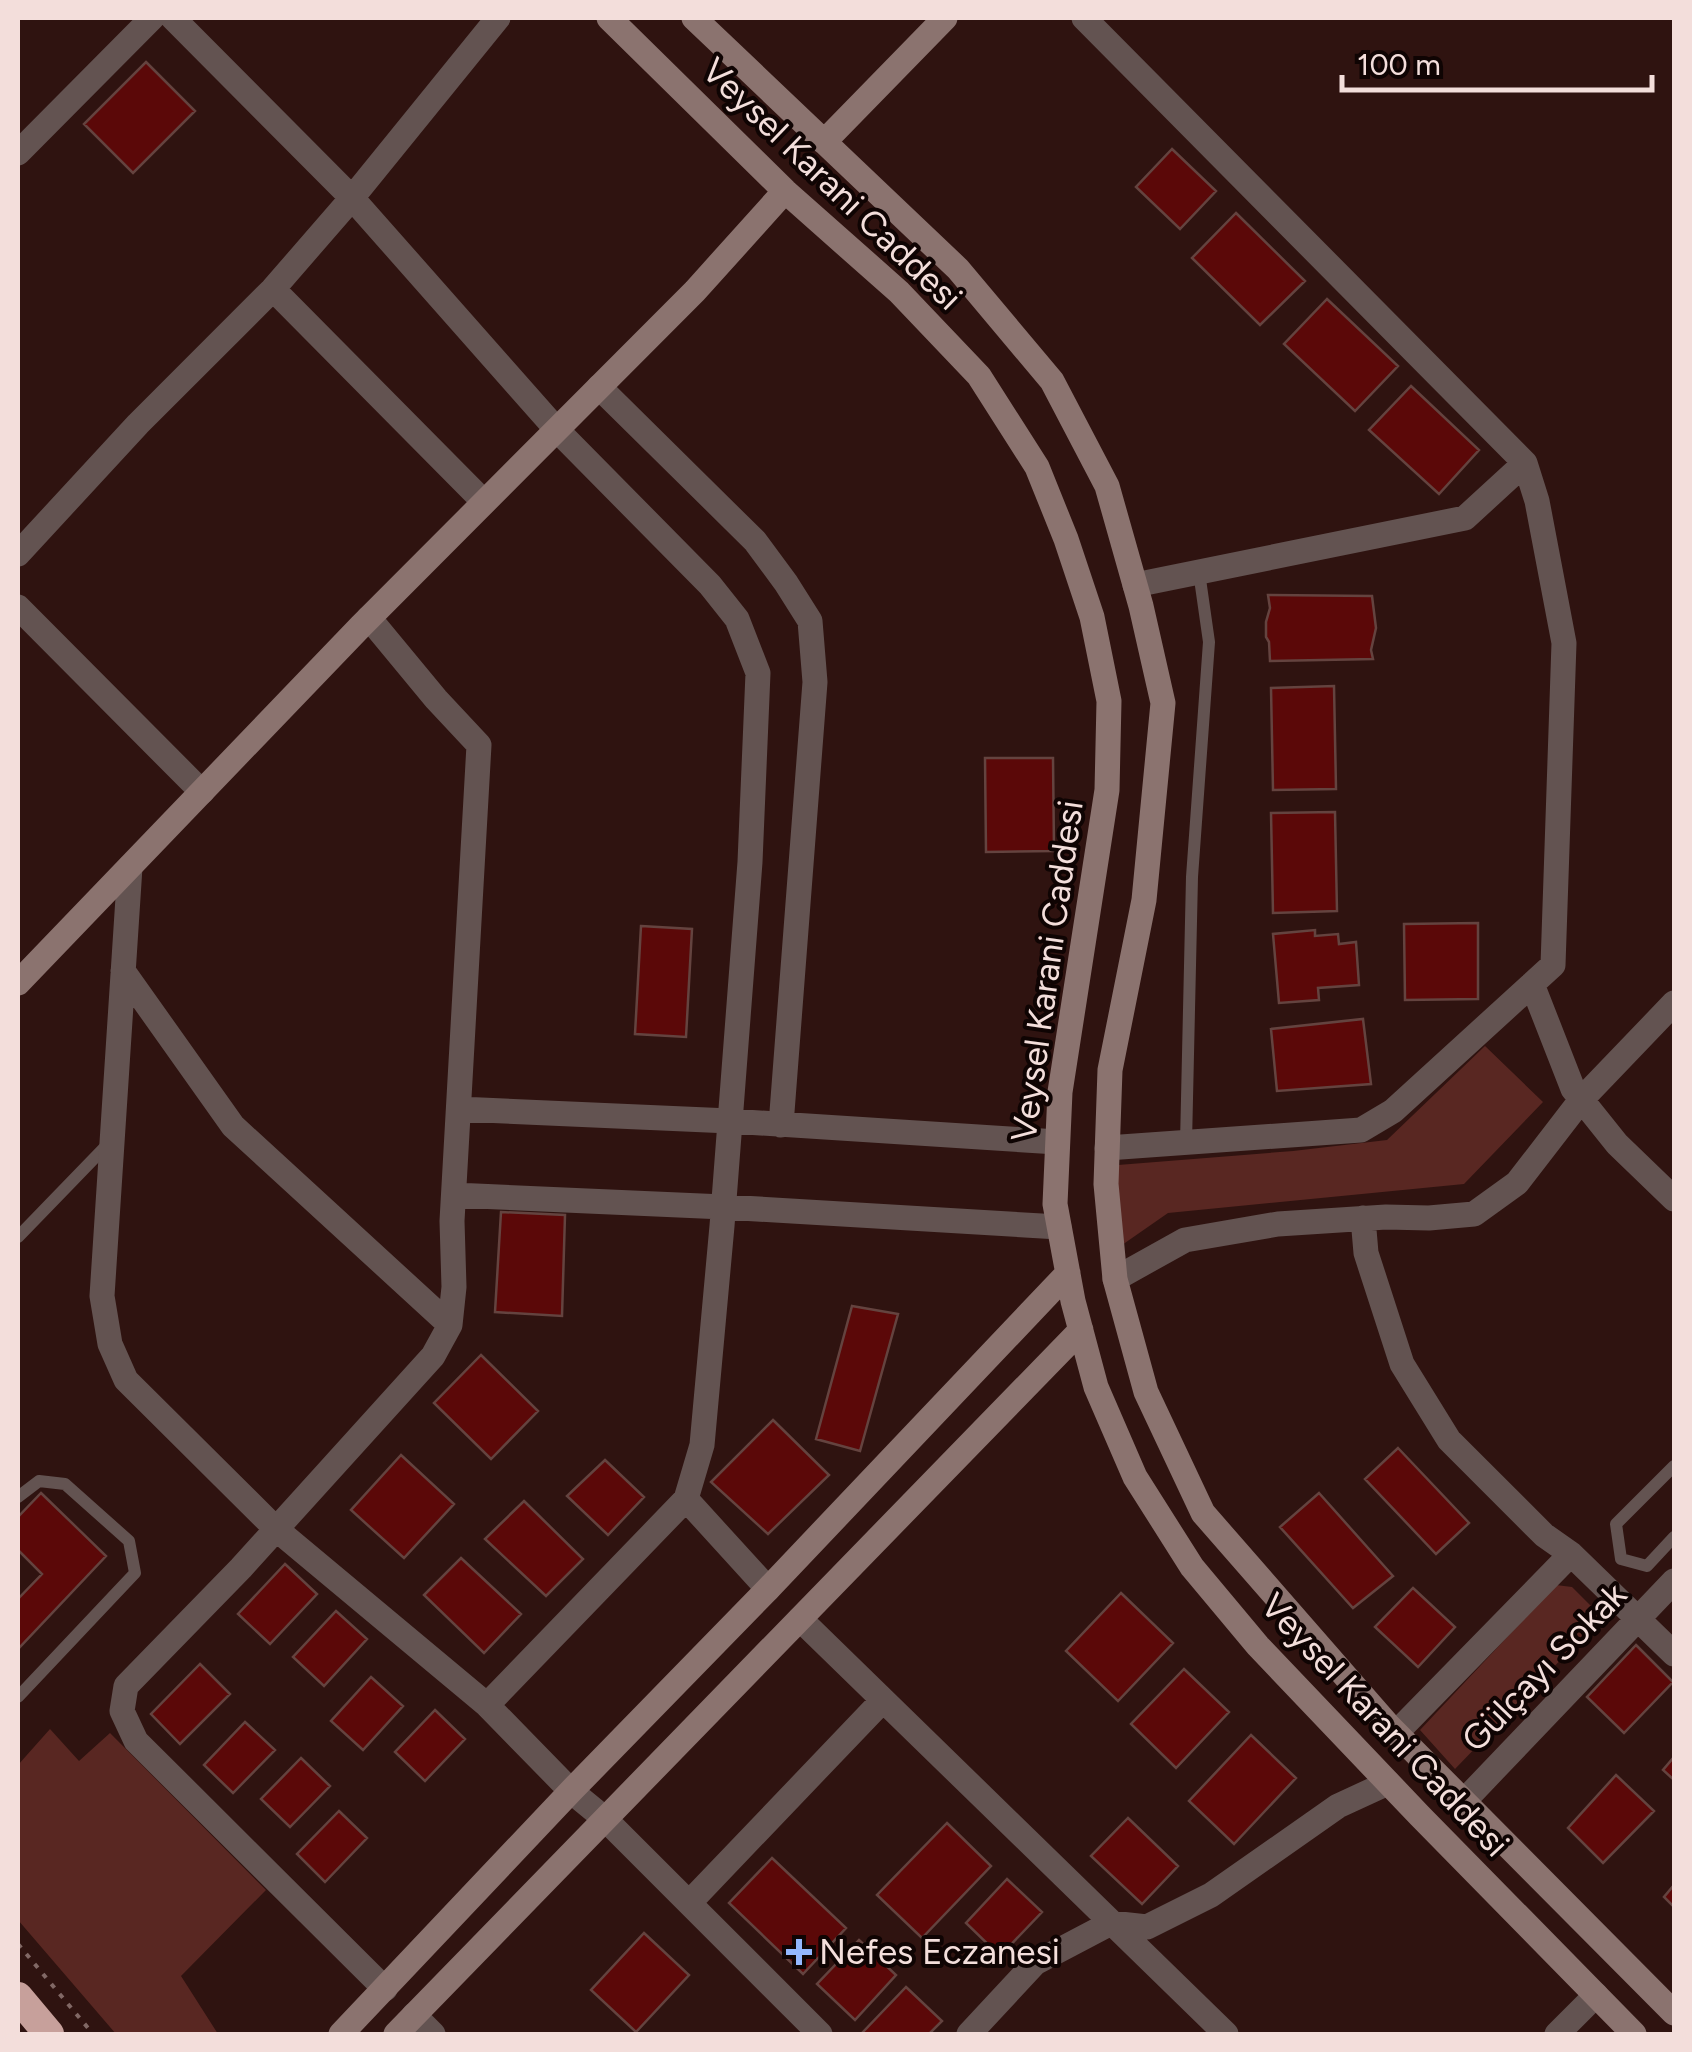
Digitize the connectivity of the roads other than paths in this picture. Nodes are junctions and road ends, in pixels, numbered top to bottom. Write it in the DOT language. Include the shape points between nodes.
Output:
graph roads {
  1 [pos="152,18"];
  2 [pos="174,18"];
  3 [pos="498,18"];
  4 [pos="609,18"];
  5 [pos="694,18"];
  6 [pos="945,18"];
  7 [pos="1084,18"];
  8 [pos="824,142"];
  9 [pos="18,153"];
  10 [pos="786,191"];
  11 [pos="352,198"];
  12 [pos="273,290"];
  13 [pos="599,388"];
  14 [pos="557,430"];
  15 [pos="1525,463"];
  16 [pos="484,502"];
  17 [pos="18,554"];
  18 [pos="1199,572"];
  19 [pos="1135,585"];
  20 [pos="18,608"];
  21 [pos="369,618"];
  22 [pos="202,792"];
  23 [pos="130,867"];
  24 [pos="123,972"];
  25 [pos="18,983"];
  26 [pos="1532,984"];
  27 [pos="1674,1003"];
  28 [pos="1581,1100"];
  29 [pos="459,1109"];
  30 [pos="730,1121"];
  31 [pos="781,1125"];
  32 [pos="112,1139"];
  33 [pos="1057,1142"];
  34 [pos="1186,1143"];
  35 [pos="1107,1148"];
  36 [pos="454,1196"];
  37 [pos="1674,1199"];
  38 [pos="724,1207"];
  39 [pos="1363,1218"];
  40 [pos="1059,1227"];
  41 [pos="18,1237"];
  42 [pos="1068,1273"];
  43 [pos="1114,1280"];
  44 [pos="450,1325"];
  45 [pos="1081,1330"];
  46 [pos="1674,1466"];
  47 [pos="18,1496"];
  48 [pos="686,1500"];
  49 [pos="276,1529"];
  50 [pos="1674,1537"];
  51 [pos="1571,1554"];
  52 [pos="1621,1559"];
  53 [pos="1599,1581"];
  54 [pos="1674,1582"];
  55 [pos="768,1589"];
  56 [pos="1639,1618"];
  57 [pos="800,1620"];
  58 [pos="1674,1654"];
  59 [pos="18,1697"];
  60 [pos="882,1700"];
  61 [pos="487,1705"];
  62 [pos="1396,1733"];
  63 [pos="1388,1783"];
  64 [pos="571,1791"];
  65 [pos="1464,1801"];
  66 [pos="605,1819"];
  67 [pos="689,1903"];
  68 [pos="1111,1923"];
  69 [pos="386,1989"];
  70 [pos="1596,1995"];
  71 [pos="18,1997"];
  72 [pos="1674,2013"];
  73 [pos="414,2015"];
  74 [pos="49,2034"];
  75 [pos="341,2034"];
  76 [pos="396,2034"];
  77 [pos="433,2034"];
  78 [pos="820,2034"];
  79 [pos="969,2034"];
  80 [pos="1226,2034"];
  81 [pos="1556,2034"];
  82 [pos="1634,2034"];
  1 -- 9 [label="street"];
  2 -- 11 [label="street"];
  3 -- 11 [label="street"];
  4 -- 10 [label="main road, Veysel Karani Caddesi"];
  5 -- 8 [label="main road, Veysel Karani Caddesi"];
  6 -- 8 [label="main road"];
  7 -- 15 [label="street"];
  8 -- 19 [label="main road, Veysel Karani Caddesi" via="958,269 1052,381 1108,486"];
  10 -- 13 [label="main road"];
  10 -- 33 [label="main road, Veysel Karani Caddesi" via="899,292 979,376 1037,467 1092,617 1108,701 1107,790"];
  11 -- 12 [label="street"];
  11 -- 14 [label="street"];
  12 -- 16 [label="street"];
  12 -- 17 [label="street"];
  13 -- 14 [label="main road"];
  13 -- 31 [label="street" via="755,541 810,621 815,682"];
  14 -- 16 [label="main road"];
  14 -- 30 [label="street" via="710,585 738,620 758,672"];
  15 -- 18 [label="street" via="1465,518"];
  15 -- 26 [label="street" via="1564,642 1553,965"];
  16 -- 21 [label="main road"];
  18 -- 19 [label="street"];
  18 -- 34 [label="lane" via="1209,642 1192,878"];
  19 -- 35 [label="main road, Veysel Karani Caddesi" via="1163,703 1144,900 1110,1070"];
  20 -- 22 [label="street"];
  21 -- 22 [label="main road"];
  21 -- 29 [label="street" via="479,745"];
  22 -- 23 [label="main road"];
  23 -- 24 [label="street"];
  23 -- 25 [label="main road"];
  24 -- 32 [label="street"];
  24 -- 44 [label="street" via="233,1126"];
  26 -- 28 [label="street"];
  26 -- 34 [label="street" via="1394,1110 1362,1130"];
  27 -- 28 [label="street"];
  28 -- 37 [label="street"];
  28 -- 39 [label="street" via="1517,1183 1474,1214"];
  29 -- 30 [label="street"];
  29 -- 36 [label="street"];
  30 -- 31 [label="street"];
  30 -- 38 [label="street"];
  31 -- 33 [label="street"];
  32 -- 41 [label="lane"];
  32 -- 49 [label="street" via="102,1296 110,1344 126,1380"];
  33 -- 40 [label="main road, Veysel Karani Caddesi"];
  34 -- 35 [label="street"];
  35 -- 43 [label="main road, Veysel Karani Caddesi"];
  36 -- 38 [label="street"];
  36 -- 44 [label="street"];
  38 -- 40 [label="street"];
  38 -- 48 [label="street" via="702,1445"];
  39 -- 43 [label="street" via="1184,1240"];
  39 -- 51 [label="street" via="1366,1253 1402,1364 1449,1440"];
  40 -- 42 [label="main road, Veysel Karani Caddesi"];
  42 -- 45 [label="main road, Veysel Karani Caddesi"];
  42 -- 55 [label="main road"];
  43 -- 62 [label="main road, Veysel Karani Caddesi" via="1146,1392 1203,1512"];
  44 -- 49 [label="street" via="432,1356"];
  45 -- 57 [label="main road"];
  45 -- 63 [label="main road, Veysel Karani Caddesi" via="1096,1387 1136,1477 1192,1567"];
  46 -- 52 [label="lane" via="1616,1524"];
  47 -- 59 [label="lane" via="39,1482 65,1484 129,1541 135,1573"];
  48 -- 55 [label="street"];
  48 -- 61 [label="street"];
  49 -- 61 [label="street"];
  49 -- 69 [label="street" via="126,1686 122,1711 136,1742"];
  50 -- 52 [label="lane" via="1647,1566"];
  51 -- 53 [label="street"];
  51 -- 62 [label="street"];
  52 -- 53 [label="lane"];
  53 -- 56 [label="street"];
  54 -- 56 [label="street, Gülçayı Sokak"];
  55 -- 64 [label="main road"];
  56 -- 58 [label="street"];
  56 -- 65 [label="street, Gülçayı Sokak"];
  57 -- 60 [label="street"];
  57 -- 66 [label="main road"];
  60 -- 67 [label="street"];
  60 -- 68 [label="street"];
  61 -- 64 [label="street"];
  62 -- 65 [label="main road, Veysel Karani Caddesi"];
  63 -- 68 [label="street" via="1338,1806 1211,1895 1146,1927"];
  63 -- 70 [label="main road, Veysel Karani Caddesi"];
  64 -- 66 [label="street"];
  64 -- 69 [label="main road"];
  65 -- 72 [label="main road, Veysel Karani Caddesi"];
  66 -- 67 [label="street"];
  66 -- 73 [label="main road"];
  67 -- 78 [label="street"];
  68 -- 79 [label="street" via="1035,1963"];
  68 -- 80 [label="street"];
  69 -- 75 [label="main road"];
  70 -- 81 [label="street"];
  70 -- 82 [label="main road, Veysel Karani Caddesi"];
  71 -- 74 [label="highway"];
  73 -- 76 [label="main road"];
  73 -- 77 [label="street"];
}
